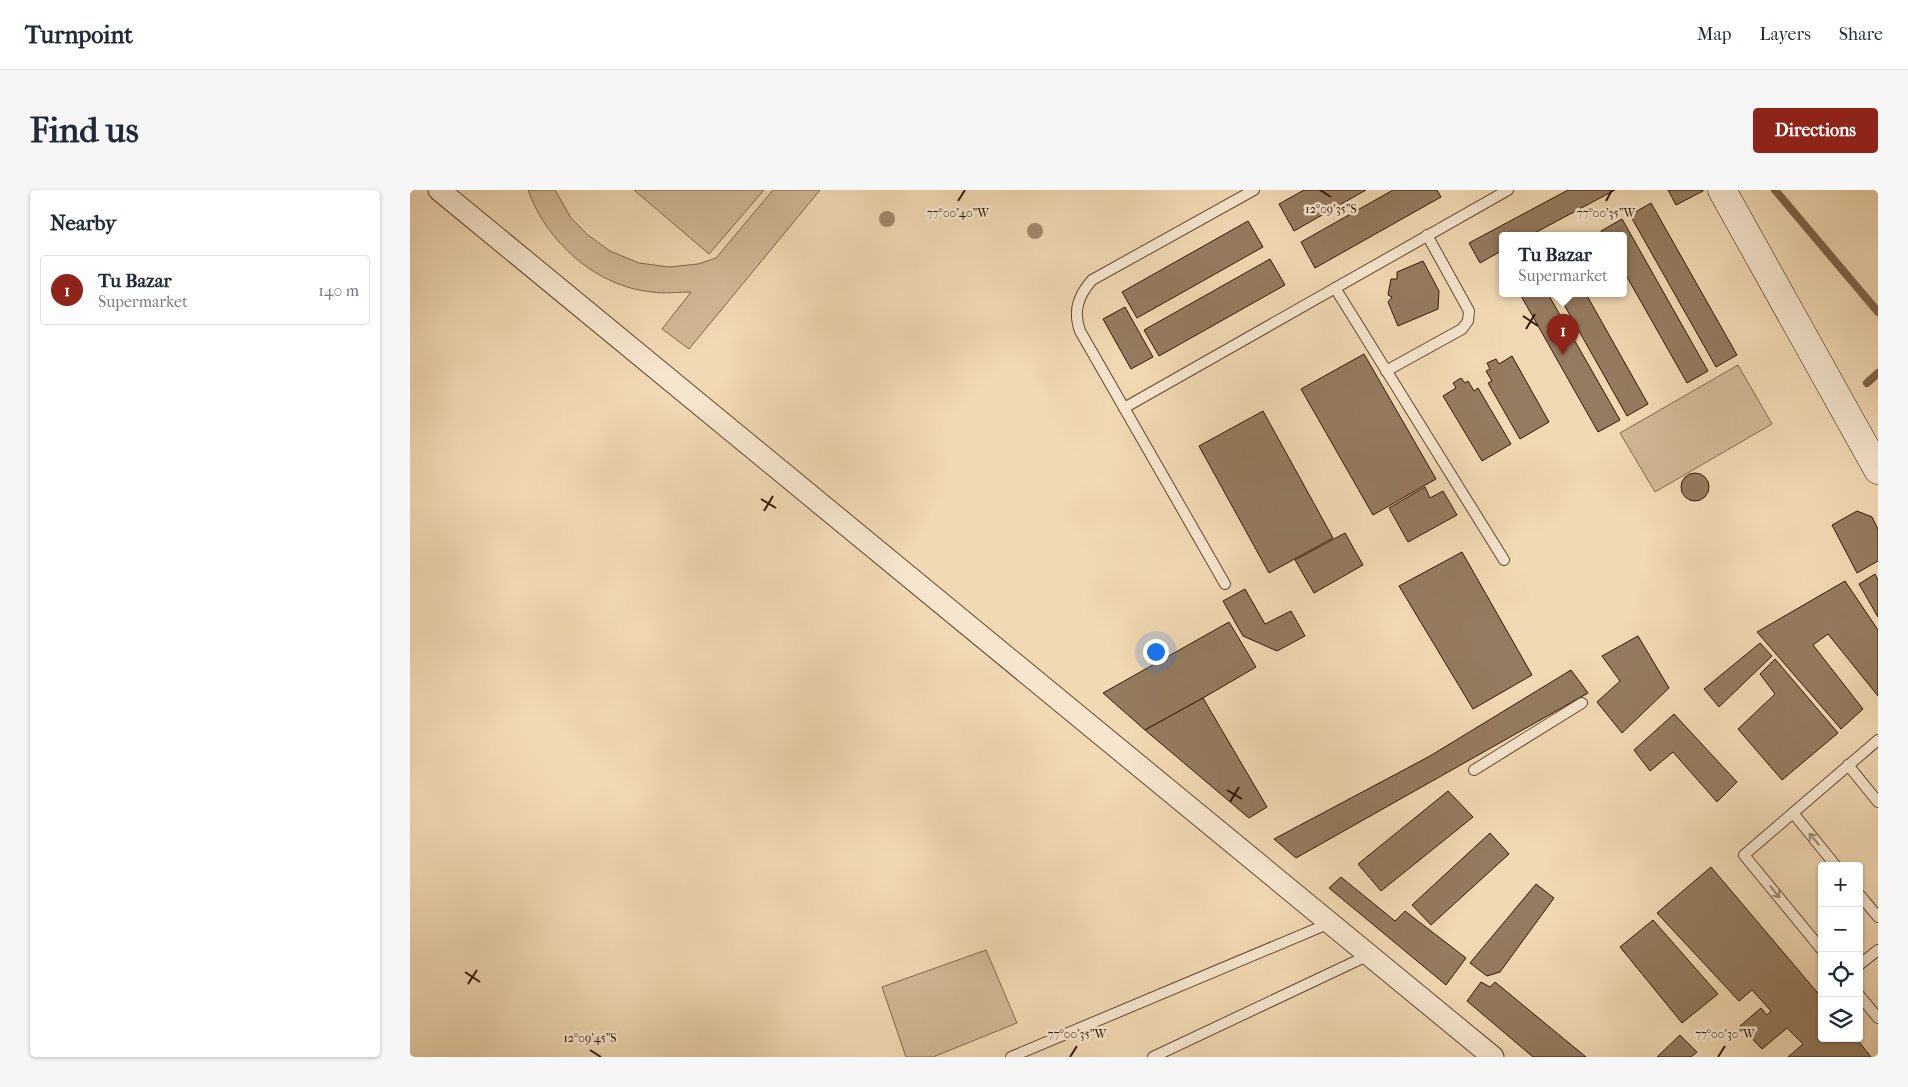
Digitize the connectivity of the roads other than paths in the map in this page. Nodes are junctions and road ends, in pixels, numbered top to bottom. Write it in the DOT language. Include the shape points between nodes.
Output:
graph roads {
  1 [pos="439,190"];
  2 [pos="1254,190"];
  3 [pos="1508,190"];
  4 [pos="1722,190"];
  5 [pos="1427,236"];
  6 [pos="1335,288"];
  7 [pos="1386,371"];
  8 [pos="1124,408"];
  9 [pos="1878,470"];
  10 [pos="1504,560"];
  11 [pos="1224,584"];
  12 [pos="1582,703"];
  13 [pos="1878,740"];
  14 [pos="1848,765"];
  15 [pos="1474,770"];
  16 [pos="1878,802"];
  17 [pos="1792,813"];
  18 [pos="1833,862"];
  19 [pos="1863,899"];
  20 [pos="1878,916"];
  21 [pos="1330,922"];
  22 [pos="1818,945"];
  23 [pos="1878,950"];
  24 [pos="1369,954"];
  25 [pos="1863,962"];
  26 [pos="1860,997"];
  27 [pos="1878,1018"];
  28 [pos="1011,1057"];
  29 [pos="1154,1057"];
  30 [pos="1493,1057"];
  1 -- 21 [label="street"];
  2 -- 8 [label="lane" via="1102,274 1084,289 1076,310 1076,321"];
  3 -- 5 [label="lane"];
  4 -- 9 [label="street"];
  5 -- 6 [label="lane"];
  5 -- 7 [label="lane" via="1469,311 1468,321 1462,329"];
  6 -- 7 [label="lane"];
  6 -- 8 [label="lane"];
  7 -- 10 [label="lane"];
  8 -- 11 [label="lane"];
  12 -- 15 [label="lane"];
  13 -- 14 [label="lane"];
  14 -- 16 [label="lane"];
  14 -- 17 [label="lane"];
  18 -- 17 [label="lane, one-way"];
  17 -- 22 [label="lane, one-way" via="1744,855"];
  19 -- 20 [label="lane"];
  21 -- 24 [label="street"];
  21 -- 28 [label="lane"];
  23 -- 25 [label="lane"];
  24 -- 29 [label="lane"];
  24 -- 30 [label="street"];
  26 -- 27 [label="lane"];
}
